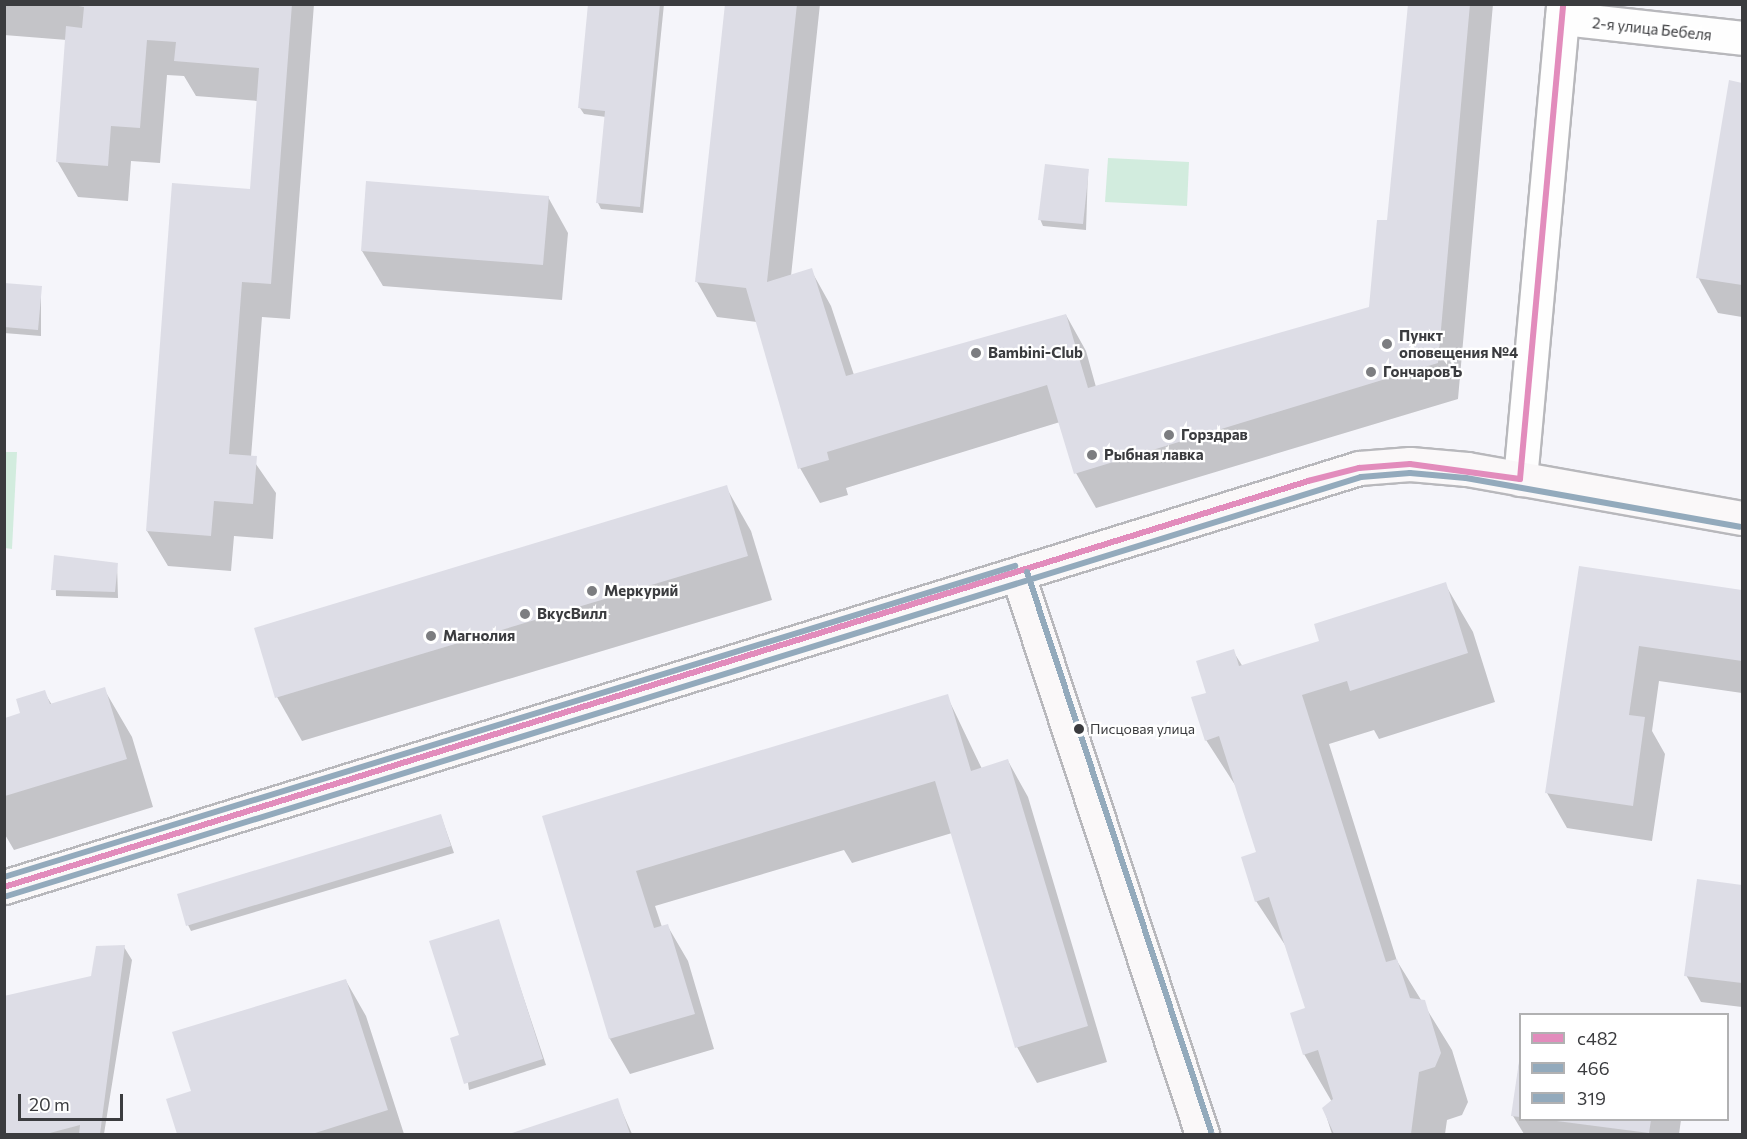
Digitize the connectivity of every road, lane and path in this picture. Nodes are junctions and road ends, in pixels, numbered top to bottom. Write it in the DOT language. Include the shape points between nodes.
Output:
graph roads {
  1 [pos="1562,11"];
  2 [pos="1743,38"];
  3 [pos="1520,479"];
  4 [pos="1743,518"];
  5 [pos="1018,575"];
  6 [pos="4,887"];
  7 [pos="1202,1134"];
  1 -- 2 [label="street, 2-я улица Бебеля"];
  1 -- 3 [label="street"];
  3 -- 4 [label="street"];
  3 -- 5 [label="street" via="1410,464 1359,468"];
  5 -- 6 [label="street"];
  5 -- 7 [label="street"];
}
